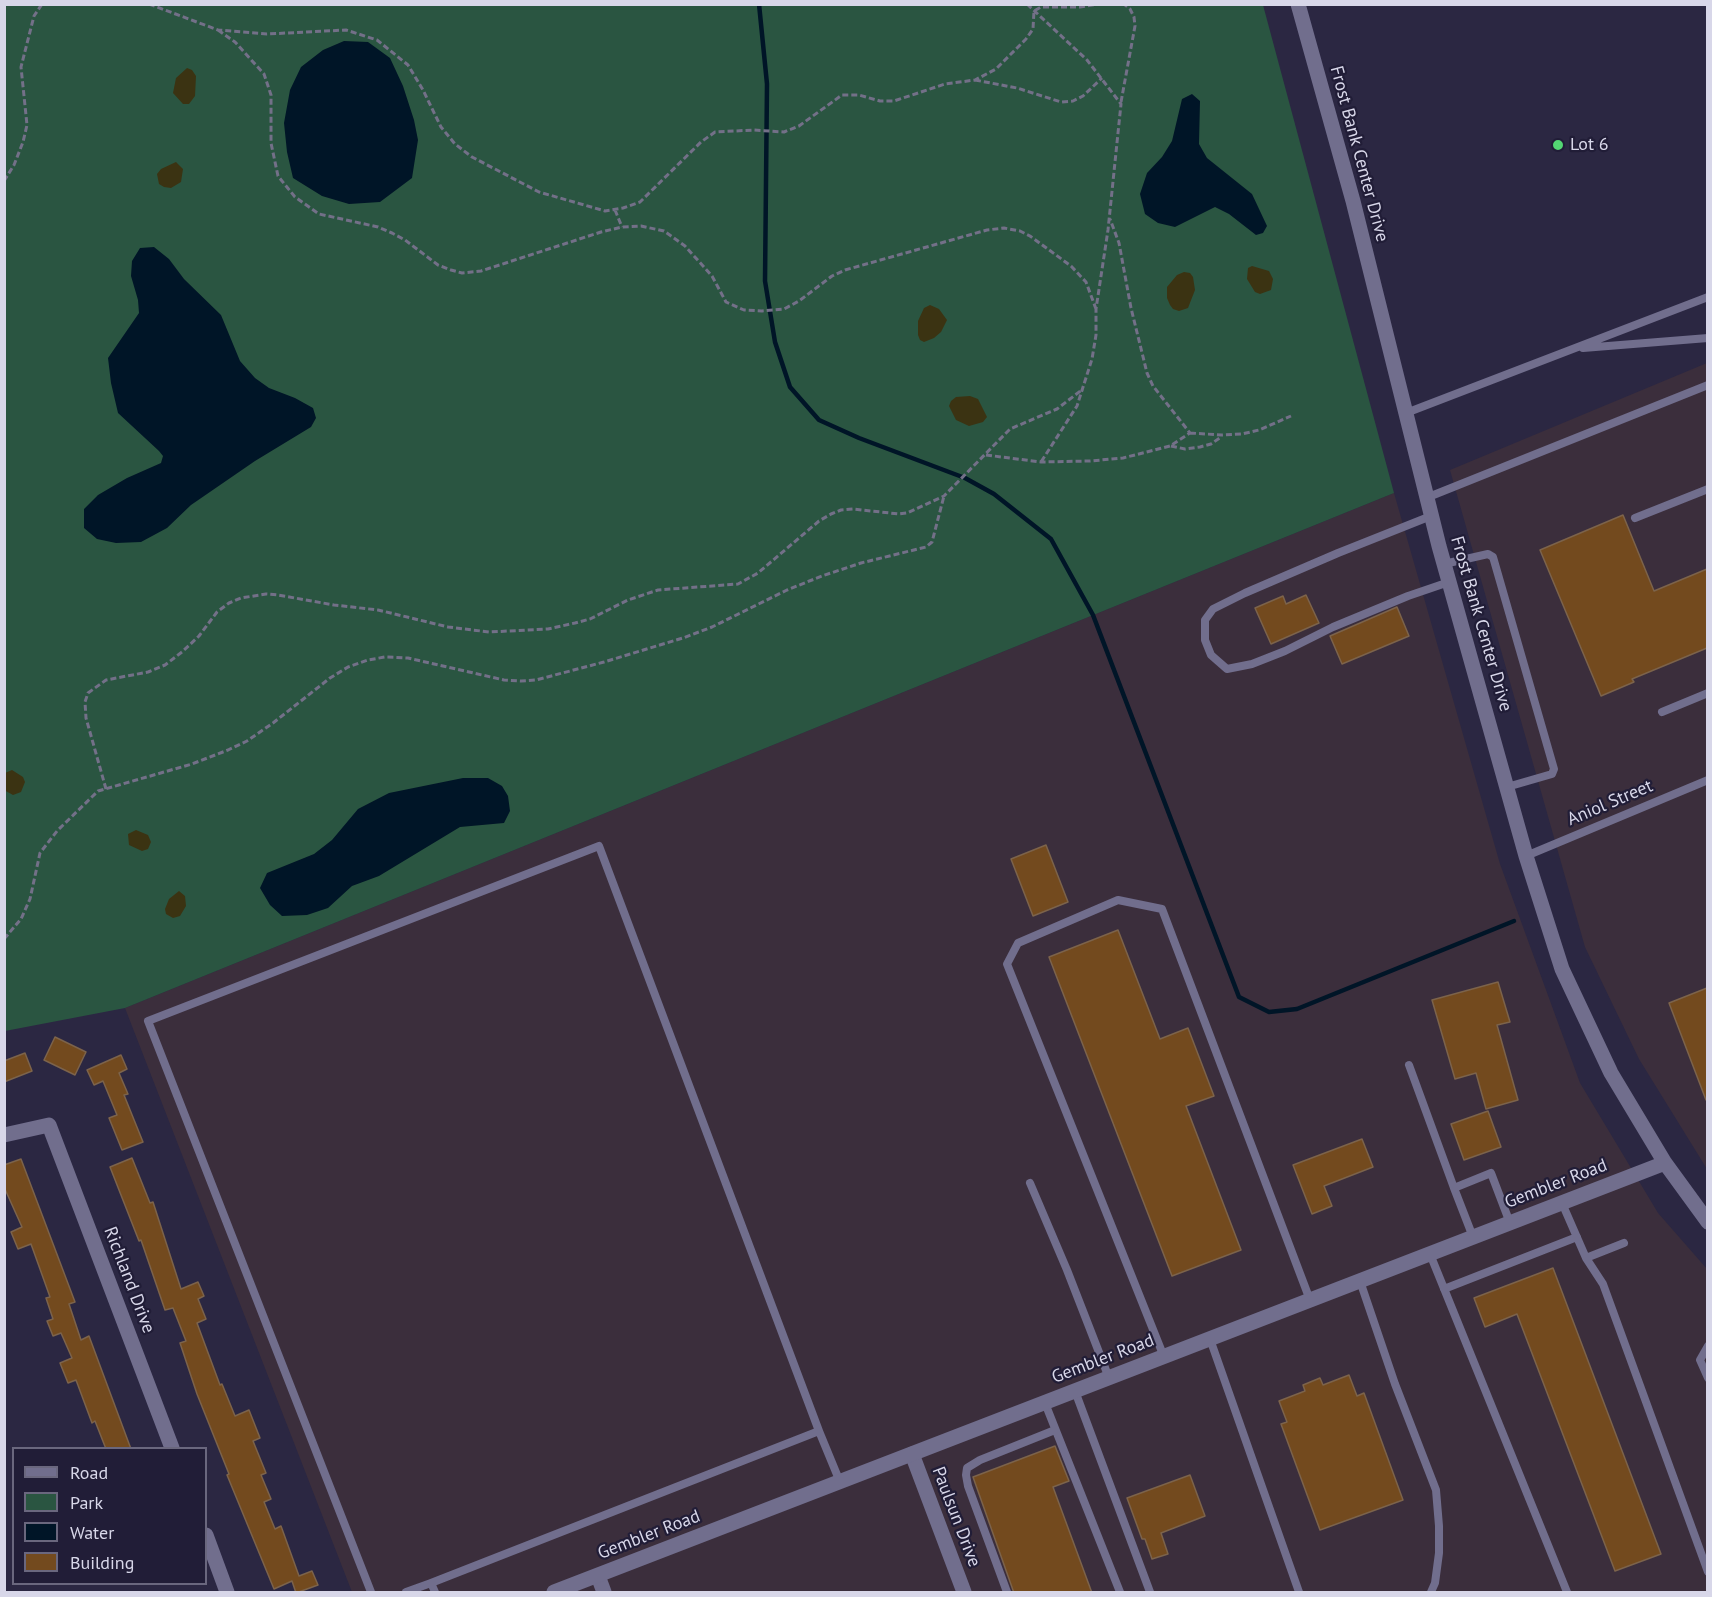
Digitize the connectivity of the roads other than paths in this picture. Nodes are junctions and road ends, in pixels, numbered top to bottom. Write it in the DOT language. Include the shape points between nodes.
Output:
graph roads {
  1 [pos="1298,4"];
  2 [pos="1707,297"];
  3 [pos="1707,338"];
  4 [pos="1574,349"];
  5 [pos="1707,385"];
  6 [pos="1406,413"];
  7 [pos="1707,489"];
  8 [pos="1426,498"];
  9 [pos="1431,516"];
  10 [pos="1635,518"];
  11 [pos="1444,564"];
  12 [pos="1449,582"];
  13 [pos="1707,693"];
  14 [pos="1662,712"];
  15 [pos="1707,780"];
  16 [pos="1507,787"];
  17 [pos="1526,856"];
  18 [pos="1409,1065"];
  19 [pos="4,1135"];
  20 [pos="1665,1163"];
  21 [pos="1029,1183"];
  22 [pos="1454,1188"];
  23 [pos="1563,1203"];
  24 [pos="1707,1222"];
  25 [pos="1510,1223"];
  26 [pos="1577,1237"];
  27 [pos="1473,1238"];
  28 [pos="1624,1243"];
  29 [pos="1430,1254"];
  30 [pos="1586,1258"];
  31 [pos="1360,1281"];
  32 [pos="1444,1289"];
  33 [pos="1310,1300"];
  34 [pos="1209,1339"];
  35 [pos="1707,1347"];
  36 [pos="1164,1357"];
  37 [pos="1109,1378"];
  38 [pos="1707,1378"];
  39 [pos="1075,1391"];
  40 [pos="1045,1403"];
  41 [pos="1055,1430"];
  42 [pos="819,1431"];
  43 [pos="171,1447"];
  44 [pos="912,1454"];
  45 [pos="840,1482"];
  46 [pos="207,1538"];
  47 [pos="1707,1572"];
  48 [pos="598,1576"];
  49 [pos="431,1583"];
  50 [pos="227,1593"];
  51 [pos="371,1593"];
  52 [pos="406,1593"];
  53 [pos="435,1593"];
  54 [pos="554,1593"];
  55 [pos="604,1593"];
  56 [pos="964,1593"];
  57 [pos="1007,1593"];
  58 [pos="1120,1593"];
  59 [pos="1150,1593"];
  60 [pos="1299,1593"];
  61 [pos="1431,1593"];
  62 [pos="1567,1593"];
  1 -- 6 [label="main road, Frost Bank Center Drive"];
  2 -- 4 [label="lane"];
  3 -- 4 [label="lane"];
  4 -- 6 [label="lane"];
  5 -- 8 [label="lane"];
  6 -- 8 [label="main road, Frost Bank Center Drive"];
  7 -- 10 [label="lane"];
  8 -- 9 [label="main road, Frost Bank Center Drive"];
  9 -- 11 [label="main road, Frost Bank Center Drive"];
  9 -- 12 [label="lane" via="1245,592 1213,609 1205,620 1205,640 1212,655 1227,669 1252,664 1397,600"];
  11 -- 12 [label="main road, Frost Bank Center Drive"];
  11 -- 16 [label="lane" via="1488,554 1493,557 1551,758 1552,774"];
  12 -- 16 [label="main road, Frost Bank Center Drive"];
  13 -- 14 [label="lane"];
  15 -- 17 [label="lane, Aniol Street"];
  16 -- 17 [label="main road, Frost Bank Center Drive"];
  17 -- 20 [label="main road, Frost Bank Center Drive" via="1578,1008 1611,1073"];
  18 -- 22 [label="lane"];
  19 -- 43 [label="main road, Richland Drive" via="49,1125"];
  20 -- 23 [label="main road, Gembler Road"];
  20 -- 24 [label="main road, Frost Bank Center Drive"];
  21 -- 37 [label="lane"];
  22 -- 25 [label="lane" via="1491,1173"];
  22 -- 27 [label="lane"];
  23 -- 25 [label="main road, Gembler Road"];
  23 -- 26 [label="lane"];
  25 -- 27 [label="main road, Gembler Road"];
  26 -- 30 [label="lane"];
  26 -- 32 [label="lane"];
  27 -- 29 [label="main road, Gembler Road"];
  28 -- 30 [label="lane"];
  29 -- 31 [label="main road, Gembler Road"];
  29 -- 32 [label="lane"];
  30 -- 47 [label="lane" via="1603,1284"];
  31 -- 33 [label="main road, Gembler Road"];
  31 -- 61 [label="lane" via="1436,1490 1439,1553"];
  32 -- 62 [label="lane"];
  33 -- 34 [label="main road, Gembler Road"];
  33 -- 36 [label="lane" via="1162,909 1118,900 1018,943 1007,964"];
  34 -- 36 [label="main road, Gembler Road"];
  34 -- 60 [label="lane"];
  35 -- 38 [label="lane" via="1700,1360"];
  36 -- 37 [label="main road, Gembler Road"];
  37 -- 39 [label="main road, Gembler Road"];
  39 -- 40 [label="main road, Gembler Road"];
  39 -- 59 [label="lane"];
  40 -- 41 [label="lane"];
  40 -- 44 [label="main road, Gembler Road"];
  41 -- 57 [label="lane" via="967,1468 968,1486"];
  41 -- 58 [label="lane"];
  42 -- 45 [label="lane"];
  42 -- 49 [label="lane"];
  42 -- 51 [label="lane" via="599,846 148,1021"];
  44 -- 45 [label="main road, Gembler Road"];
  44 -- 56 [label="main road, Paulsun Drive"];
  45 -- 48 [label="main road, Gembler Road"];
  46 -- 50 [label="main road"];
  48 -- 54 [label="main road, Gembler Road"];
  48 -- 55 [label="main road"];
  49 -- 52 [label="lane"];
  49 -- 53 [label="lane"];
}
